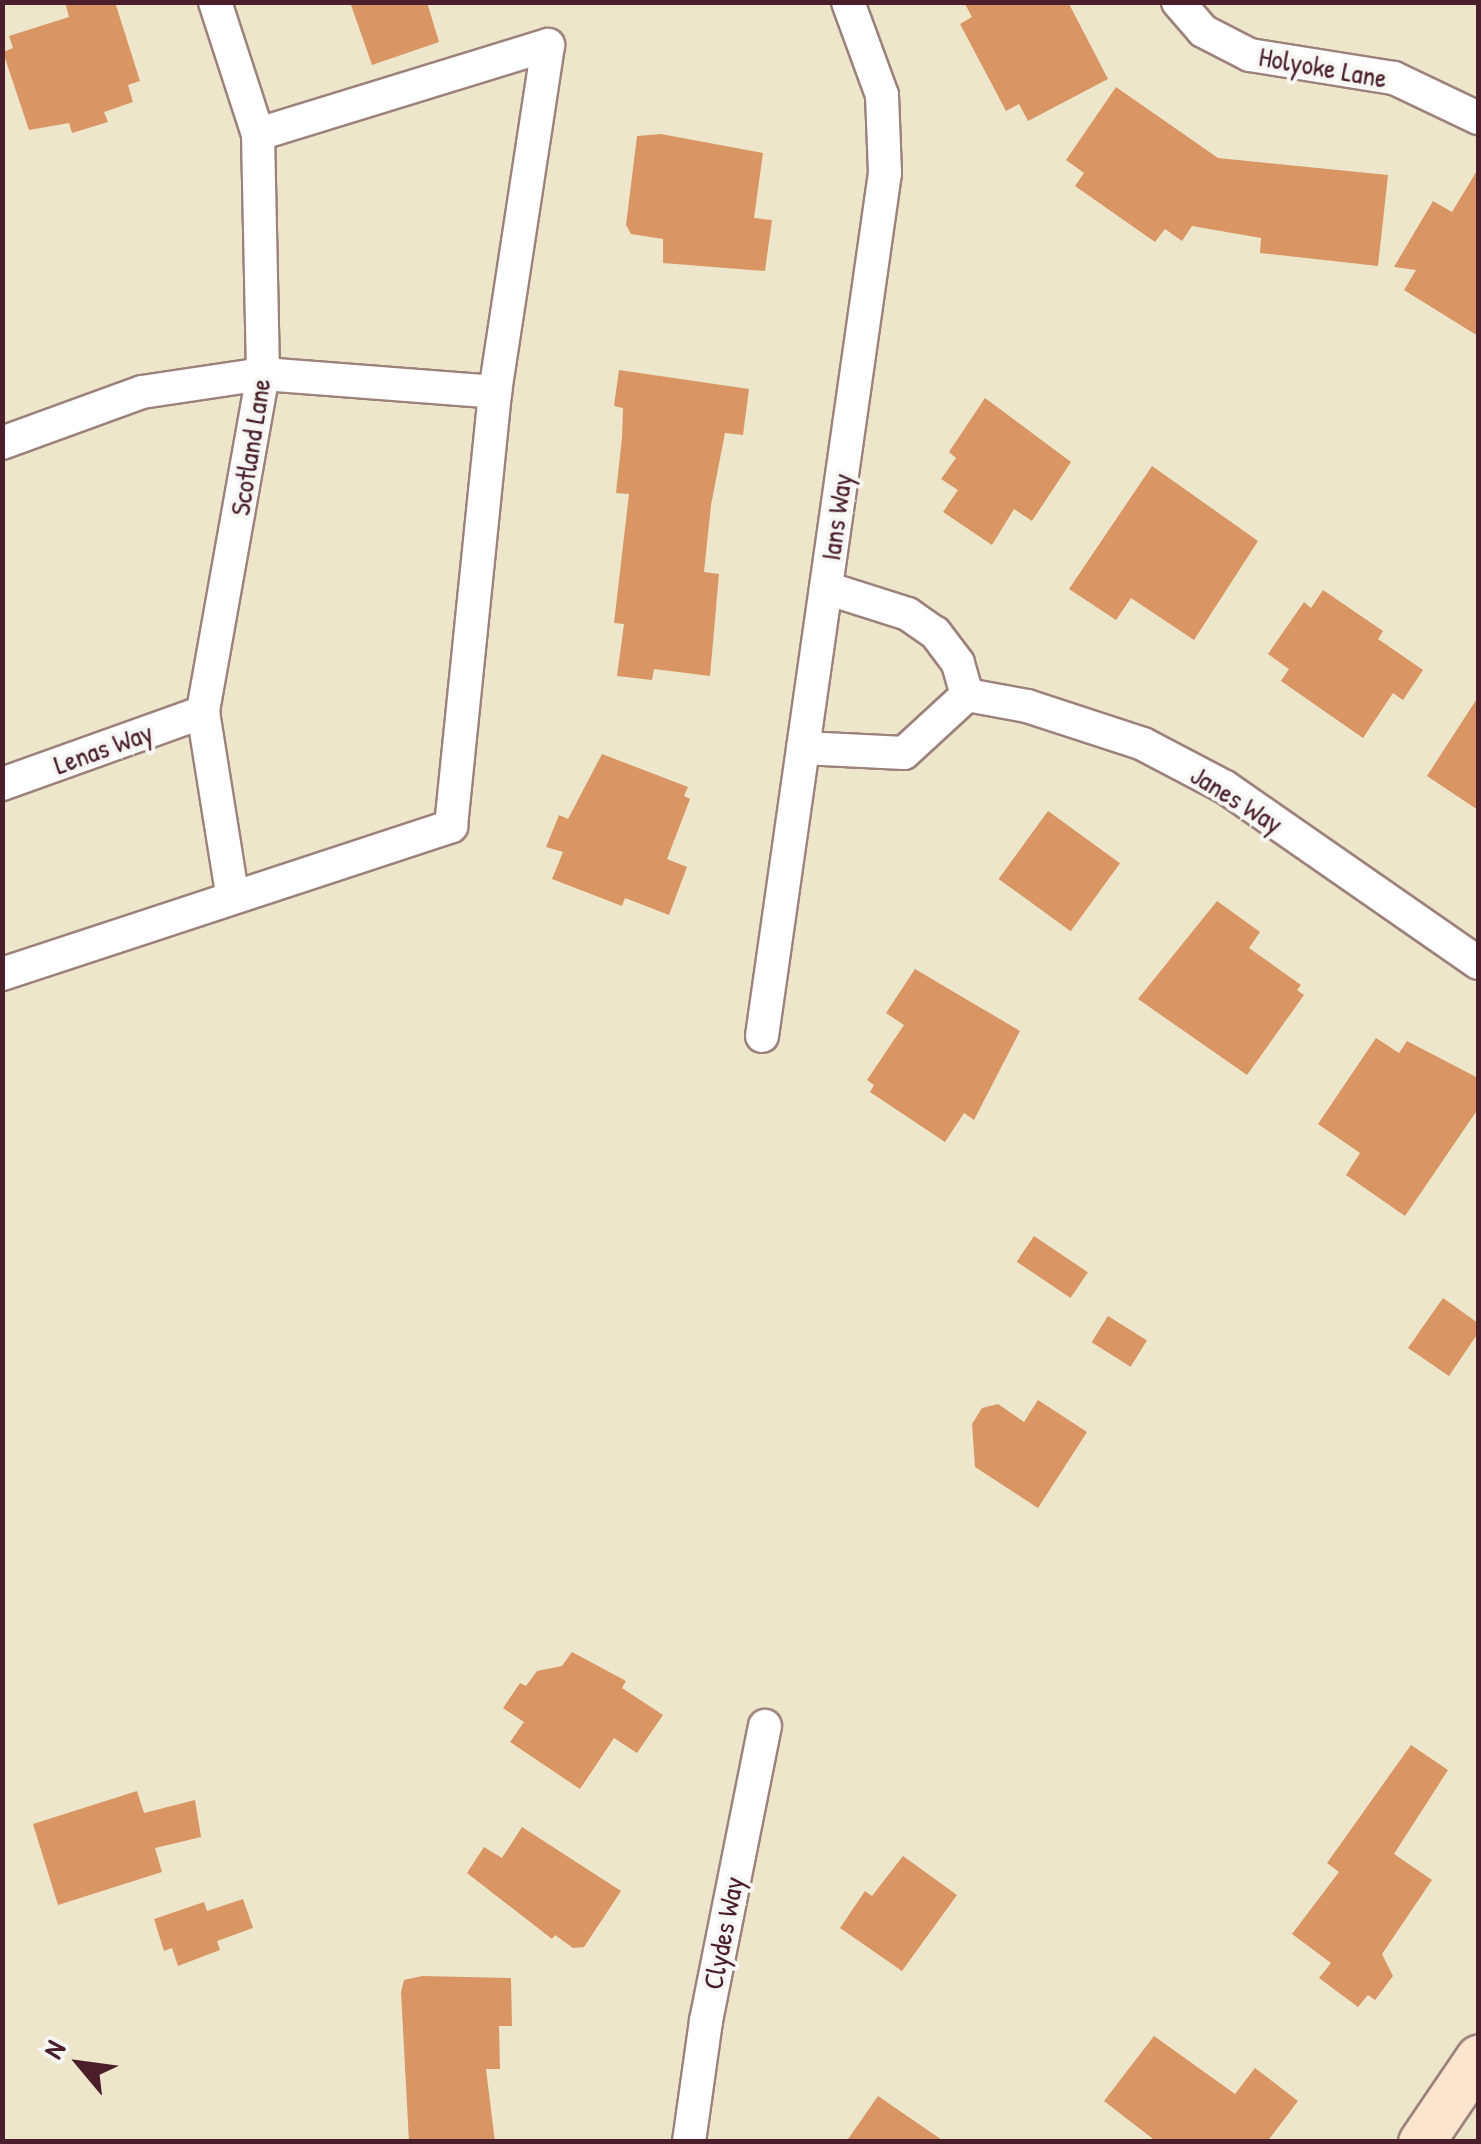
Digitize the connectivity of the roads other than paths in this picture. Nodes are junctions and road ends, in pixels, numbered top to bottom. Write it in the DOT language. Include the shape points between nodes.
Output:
graph roads {
  1 [pos="216,2"];
  2 [pos="848,2"];
  3 [pos="1178,2"];
  4 [pos="1478,118"];
  5 [pos="258,134"];
  6 [pos="263,374"];
  7 [pos="495,392"];
  8 [pos="2,443"];
  9 [pos="826,588"];
  10 [pos="967,695"];
  11 [pos="204,712"];
  12 [pos="803,748"];
  13 [pos="2,784"];
  14 [pos="232,893"];
  15 [pos="1478,963"];
  16 [pos="2,974"];
  17 [pos="762,1036"];
  18 [pos="765,1726"];
  19 [pos="1478,2058"];
  20 [pos="689,2142"];
  21 [pos="1420,2142"];
  1 -- 5 [label="street, Scotland Lane"];
  2 -- 9 [label="street, Ians Way" via="882,95 885,173"];
  3 -- 4 [label="street, Holyoke Lane" via="1203,31 1250,55 1394,78"];
  5 -- 6 [label="street, Scotland Lane"];
  5 -- 7 [label="street" via="548,45"];
  6 -- 7 [label="street"];
  6 -- 8 [label="street" via="142,392"];
  6 -- 11 [label="street, Scotland Lane"];
  7 -- 14 [label="street" via="450,826"];
  9 -- 10 [label="street" via="908,614 935,633 958,663"];
  9 -- 12 [label="street, Ians Way"];
  10 -- 12 [label="street" via="904,753"];
  10 -- 15 [label="street, Janes Way" via="1027,706 1143,744 1208,778"];
  11 -- 13 [label="street, Lenas Way"];
  11 -- 14 [label="street, Scotland Lane"];
  12 -- 17 [label="street, Ians Way"];
  14 -- 16 [label="street"];
  18 -- 20 [label="street, Clydes Way"];
  19 -- 21 [label="street"];
}
